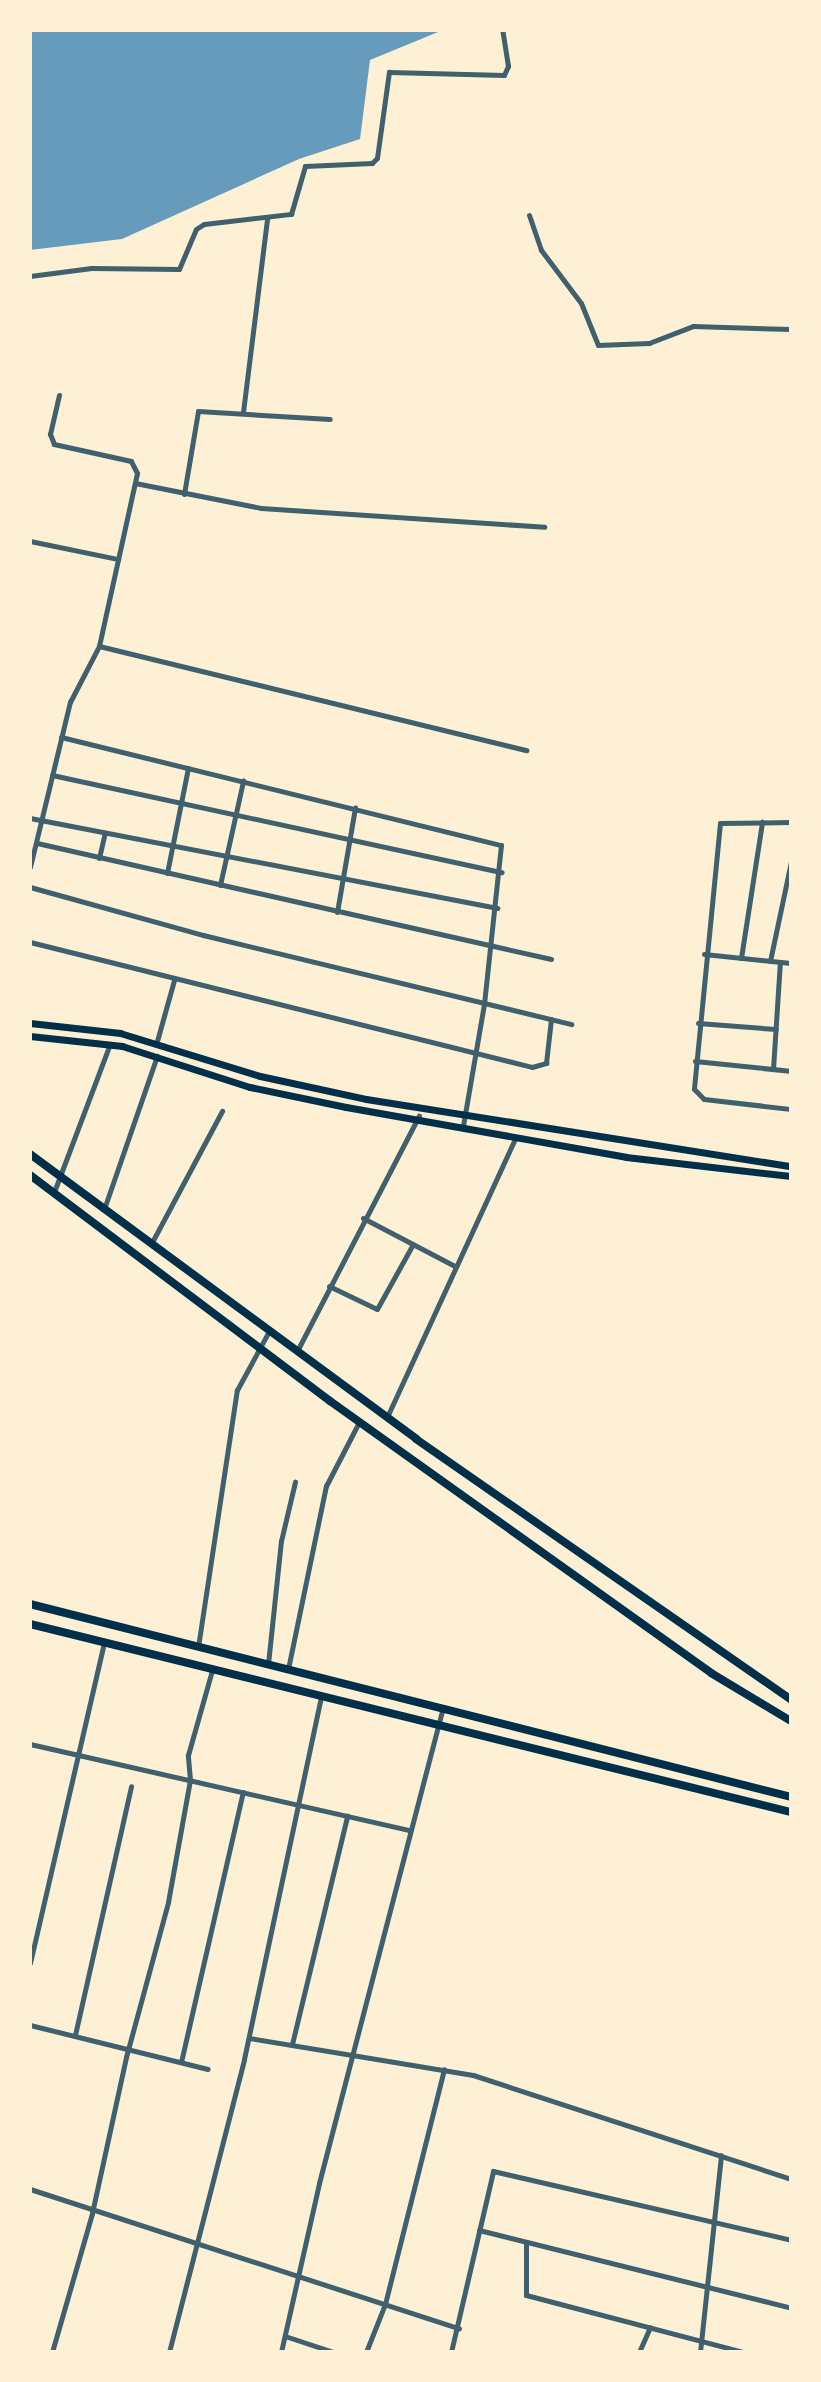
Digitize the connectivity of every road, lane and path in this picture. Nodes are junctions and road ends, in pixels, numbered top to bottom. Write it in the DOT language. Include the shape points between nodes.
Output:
graph roads {
  1 [pos="502,30"];
  2 [pos="529,215"];
  3 [pos="267,218"];
  4 [pos="30,276"];
  5 [pos="791,329"];
  6 [pos="59,395"];
  7 [pos="243,412"];
  8 [pos="330,419"];
  9 [pos="135,483"];
  10 [pos="184,494"];
  11 [pos="544,527"];
  12 [pos="30,541"];
  13 [pos="118,559"];
  14 [pos="99,646"];
  15 [pos="61,737"];
  16 [pos="527,750"];
  17 [pos="188,768"];
  18 [pos="52,775"];
  19 [pos="243,781"];
  20 [pos="181,804"];
  21 [pos="355,808"];
  22 [pos="235,817"];
  23 [pos="30,818"];
  24 [pos="42,819"];
  25 [pos="762,822"];
  26 [pos="791,822"];
  27 [pos="105,833"];
  28 [pos="349,840"];
  29 [pos="37,843"];
  30 [pos="172,845"];
  31 [pos="227,855"];
  32 [pos="99,858"];
  33 [pos="791,861"];
  34 [pos="30,867"];
  35 [pos="502,872"];
  36 [pos="167,873"];
  37 [pos="345,877"];
  38 [pos="220,885"];
  39 [pos="30,887"];
  40 [pos="497,908"];
  41 [pos="337,912"];
  42 [pos="30,942"];
  43 [pos="492,946"];
  44 [pos="704,954"];
  45 [pos="741,958"];
  46 [pos="551,959"];
  47 [pos="770,961"];
  48 [pos="780,962"];
  49 [pos="791,963"];
  50 [pos="174,980"];
  51 [pos="484,1004"];
  52 [pos="551,1019"];
  53 [pos="30,1023"];
  54 [pos="698,1023"];
  55 [pos="571,1024"];
  56 [pos="776,1029"];
  57 [pos="30,1036"];
  58 [pos="157,1041"];
  59 [pos="110,1044"];
  60 [pos="158,1055"];
  61 [pos="476,1055"];
  62 [pos="695,1061"];
  63 [pos="773,1069"];
  64 [pos="791,1071"];
  65 [pos="791,1109"];
  66 [pos="222,1111"];
  67 [pos="419,1116"];
  68 [pos="464,1121"];
  69 [pos="516,1136"];
  70 [pos="30,1154"];
  71 [pos="791,1166"];
  72 [pos="30,1175"];
  73 [pos="791,1176"];
  74 [pos="61,1177"];
  75 [pos="53,1193"];
  76 [pos="103,1211"];
  77 [pos="363,1218"];
  78 [pos="413,1244"];
  79 [pos="150,1246"];
  80 [pos="455,1266"];
  81 [pos="329,1286"];
  82 [pos="269,1331"];
  83 [pos="259,1348"];
  84 [pos="297,1351"];
  85 [pos="387,1417"];
  86 [pos="359,1422"];
  87 [pos="295,1482"];
  88 [pos="30,1604"];
  89 [pos="30,1624"];
  90 [pos="104,1643"];
  91 [pos="198,1648"];
  92 [pos="268,1665"];
  93 [pos="212,1670"];
  94 [pos="288,1670"];
  95 [pos="321,1697"];
  96 [pos="791,1700"];
  97 [pos="442,1711"];
  98 [pos="791,1721"];
  99 [pos="438,1727"];
  100 [pos="30,1744"];
  101 [pos="78,1755"];
  102 [pos="190,1780"];
  103 [pos="131,1786"];
  104 [pos="243,1792"];
  105 [pos="791,1797"];
  106 [pos="295,1804"];
  107 [pos="791,1812"];
  108 [pos="347,1816"];
  109 [pos="409,1830"];
  110 [pos="30,1963"];
  111 [pos="30,2025"];
  112 [pos="75,2035"];
  113 [pos="249,2038"];
  114 [pos="292,2044"];
  115 [pos="129,2046"];
  116 [pos="353,2053"];
  117 [pos="181,2062"];
  118 [pos="208,2069"];
  119 [pos="444,2069"];
  120 [pos="721,2154"];
  121 [pos="791,2179"];
  122 [pos="30,2189"];
  123 [pos="93,2209"];
  124 [pos="714,2223"];
  125 [pos="479,2230"];
  126 [pos="791,2240"];
  127 [pos="193,2242"];
  128 [pos="526,2242"];
  129 [pos="301,2276"];
  130 [pos="709,2288"];
  131 [pos="385,2304"];
  132 [pos="791,2308"];
  133 [pos="650,2327"];
  134 [pos="459,2328"];
  135 [pos="285,2336"];
  136 [pos="704,2342"];
  137 [pos="52,2352"];
  138 [pos="169,2352"];
  139 [pos="281,2352"];
  140 [pos="333,2352"];
  141 [pos="366,2352"];
  142 [pos="451,2352"];
  143 [pos="639,2352"];
  144 [pos="700,2352"];
  145 [pos="743,2352"];
  1 -- 3 [label="street" via="508,66 504,75 389,72 377,158 372,163 305,166 291,214"];
  2 -- 5 [label="street" via="541,250 581,303 598,345 649,343 693,326"];
  3 -- 4 [label="street" via="204,224 196,229 179,269 91,268"];
  3 -- 7 [label="street"];
  6 -- 9 [label="street" via="50,439 131,461 136,466"];
  7 -- 8 [label="street"];
  7 -- 10 [label="street" via="198,411"];
  9 -- 10 [label="street"];
  9 -- 13 [label="street"];
  10 -- 11 [label="street" via="271,509"];
  12 -- 13 [label="street"];
  13 -- 14 [label="street"];
  14 -- 15 [label="street" via="73,694"];
  14 -- 16 [label="street"];
  15 -- 17 [label="street"];
  15 -- 18 [label="street"];
  17 -- 19 [label="street"];
  17 -- 20 [label="street"];
  18 -- 20 [label="street"];
  18 -- 24 [label="street"];
  19 -- 21 [label="street"];
  19 -- 22 [label="street"];
  20 -- 22 [label="street"];
  20 -- 30 [label="street"];
  21 -- 28 [label="street"];
  21 -- 35 [label="street" via="495,842 503,851"];
  22 -- 28 [label="street"];
  22 -- 31 [label="street"];
  23 -- 24 [label="street"];
  24 -- 27 [label="street"];
  24 -- 29 [label="street"];
  25 -- 26 [label="street"];
  25 -- 44 [label="street" via="720,823"];
  25 -- 45 [label="street"];
  27 -- 30 [label="street"];
  27 -- 32 [label="street"];
  28 -- 35 [label="street"];
  28 -- 37 [label="street"];
  29 -- 32 [label="street"];
  29 -- 34 [label="street"];
  30 -- 31 [label="street"];
  30 -- 36 [label="street"];
  31 -- 37 [label="street"];
  31 -- 38 [label="street"];
  32 -- 36 [label="street"];
  33 -- 47 [label="street"];
  35 -- 40 [label="street"];
  36 -- 38 [label="street"];
  37 -- 40 [label="street"];
  37 -- 41 [label="street"];
  38 -- 41 [label="street"];
  39 -- 51 [label="street"];
  40 -- 43 [label="street"];
  41 -- 43 [label="street"];
  42 -- 50 [label="street"];
  43 -- 46 [label="street"];
  43 -- 51 [label="street"];
  44 -- 45 [label="street"];
  44 -- 54 [label="street"];
  45 -- 47 [label="street"];
  47 -- 48 [label="street"];
  48 -- 49 [label="street"];
  48 -- 56 [label="street"];
  50 -- 58 [label="street"];
  50 -- 61 [label="street"];
  51 -- 52 [label="street"];
  51 -- 61 [label="street"];
  52 -- 55 [label="street"];
  52 -- 61 [label="street" via="541,1067"];
  53 -- 58 [label="main road"];
  54 -- 56 [label="street"];
  54 -- 62 [label="street"];
  56 -- 63 [label="street"];
  57 -- 59 [label="main road"];
  58 -- 68 [label="main road" via="290,1084"];
  59 -- 60 [label="main road"];
  59 -- 74 [label="street"];
  60 -- 67 [label="main road" via="279,1095"];
  60 -- 76 [label="street"];
  61 -- 68 [label="street"];
  62 -- 63 [label="street"];
  62 -- 65 [label="street" via="697,1096"];
  63 -- 64 [label="street"];
  66 -- 79 [label="street"];
  67 -- 68 [label="main road"];
  67 -- 77 [label="street"];
  68 -- 69 [label="main road"];
  68 -- 71 [label="main road"];
  69 -- 73 [label="main road" via="664,1163"];
  69 -- 80 [label="street"];
  70 -- 74 [label="main road"];
  72 -- 75 [label="main road"];
  74 -- 75 [label="street"];
  74 -- 76 [label="main road"];
  75 -- 83 [label="main road"];
  76 -- 79 [label="main road"];
  77 -- 78 [label="street"];
  77 -- 81 [label="street"];
  78 -- 80 [label="street"];
  78 -- 81 [label="street" via="377,1309"];
  79 -- 82 [label="main road"];
  80 -- 85 [label="street"];
  81 -- 84 [label="street"];
  82 -- 83 [label="street"];
  82 -- 84 [label="main road"];
  83 -- 86 [label="main road"];
  83 -- 91 [label="street" via="237,1390"];
  84 -- 85 [label="main road"];
  85 -- 96 [label="main road"];
  86 -- 94 [label="street" via="326,1486"];
  86 -- 98 [label="main road" via="711,1673"];
  87 -- 92 [label="street" via="281,1541"];
  88 -- 91 [label="main road"];
  89 -- 90 [label="main road"];
  90 -- 93 [label="main road"];
  90 -- 101 [label="street"];
  91 -- 92 [label="main road"];
  92 -- 94 [label="main road"];
  93 -- 95 [label="main road"];
  93 -- 102 [label="street" via="188,1755"];
  94 -- 97 [label="main road"];
  95 -- 99 [label="main road"];
  95 -- 106 [label="street"];
  97 -- 99 [label="street"];
  97 -- 105 [label="main road"];
  99 -- 107 [label="main road"];
  99 -- 109 [label="street"];
  100 -- 101 [label="street"];
  101 -- 102 [label="street"];
  101 -- 110 [label="street"];
  102 -- 104 [label="street"];
  102 -- 115 [label="street" via="168,1902"];
  103 -- 112 [label="street"];
  104 -- 106 [label="street"];
  104 -- 117 [label="street"];
  106 -- 108 [label="street"];
  106 -- 113 [label="street"];
  108 -- 109 [label="street"];
  108 -- 114 [label="street"];
  109 -- 116 [label="street"];
  111 -- 112 [label="street"];
  112 -- 115 [label="street"];
  113 -- 114 [label="street"];
  113 -- 127 [label="street"];
  114 -- 116 [label="street"];
  115 -- 117 [label="street"];
  115 -- 123 [label="street"];
  116 -- 119 [label="street"];
  116 -- 129 [label="street"];
  117 -- 118 [label="street"];
  119 -- 120 [label="street"];
  119 -- 131 [label="street"];
  120 -- 121 [label="street"];
  120 -- 124 [label="street"];
  122 -- 123 [label="street"];
  123 -- 127 [label="street"];
  123 -- 137 [label="street"];
  124 -- 125 [label="street" via="502,2170 493,2171 488,2180"];
  124 -- 126 [label="street"];
  124 -- 130 [label="street"];
  125 -- 128 [label="street"];
  125 -- 134 [label="street"];
  127 -- 129 [label="street"];
  127 -- 138 [label="street"];
  128 -- 130 [label="street"];
  128 -- 133 [label="street" via="526,2295"];
  129 -- 131 [label="street"];
  129 -- 135 [label="street"];
  130 -- 132 [label="street"];
  130 -- 136 [label="street"];
  131 -- 134 [label="street"];
  131 -- 141 [label="street"];
  133 -- 136 [label="street"];
  133 -- 143 [label="street"];
  134 -- 142 [label="street"];
  135 -- 139 [label="street"];
  135 -- 140 [label="street"];
  136 -- 144 [label="street"];
  136 -- 145 [label="street"];
}
